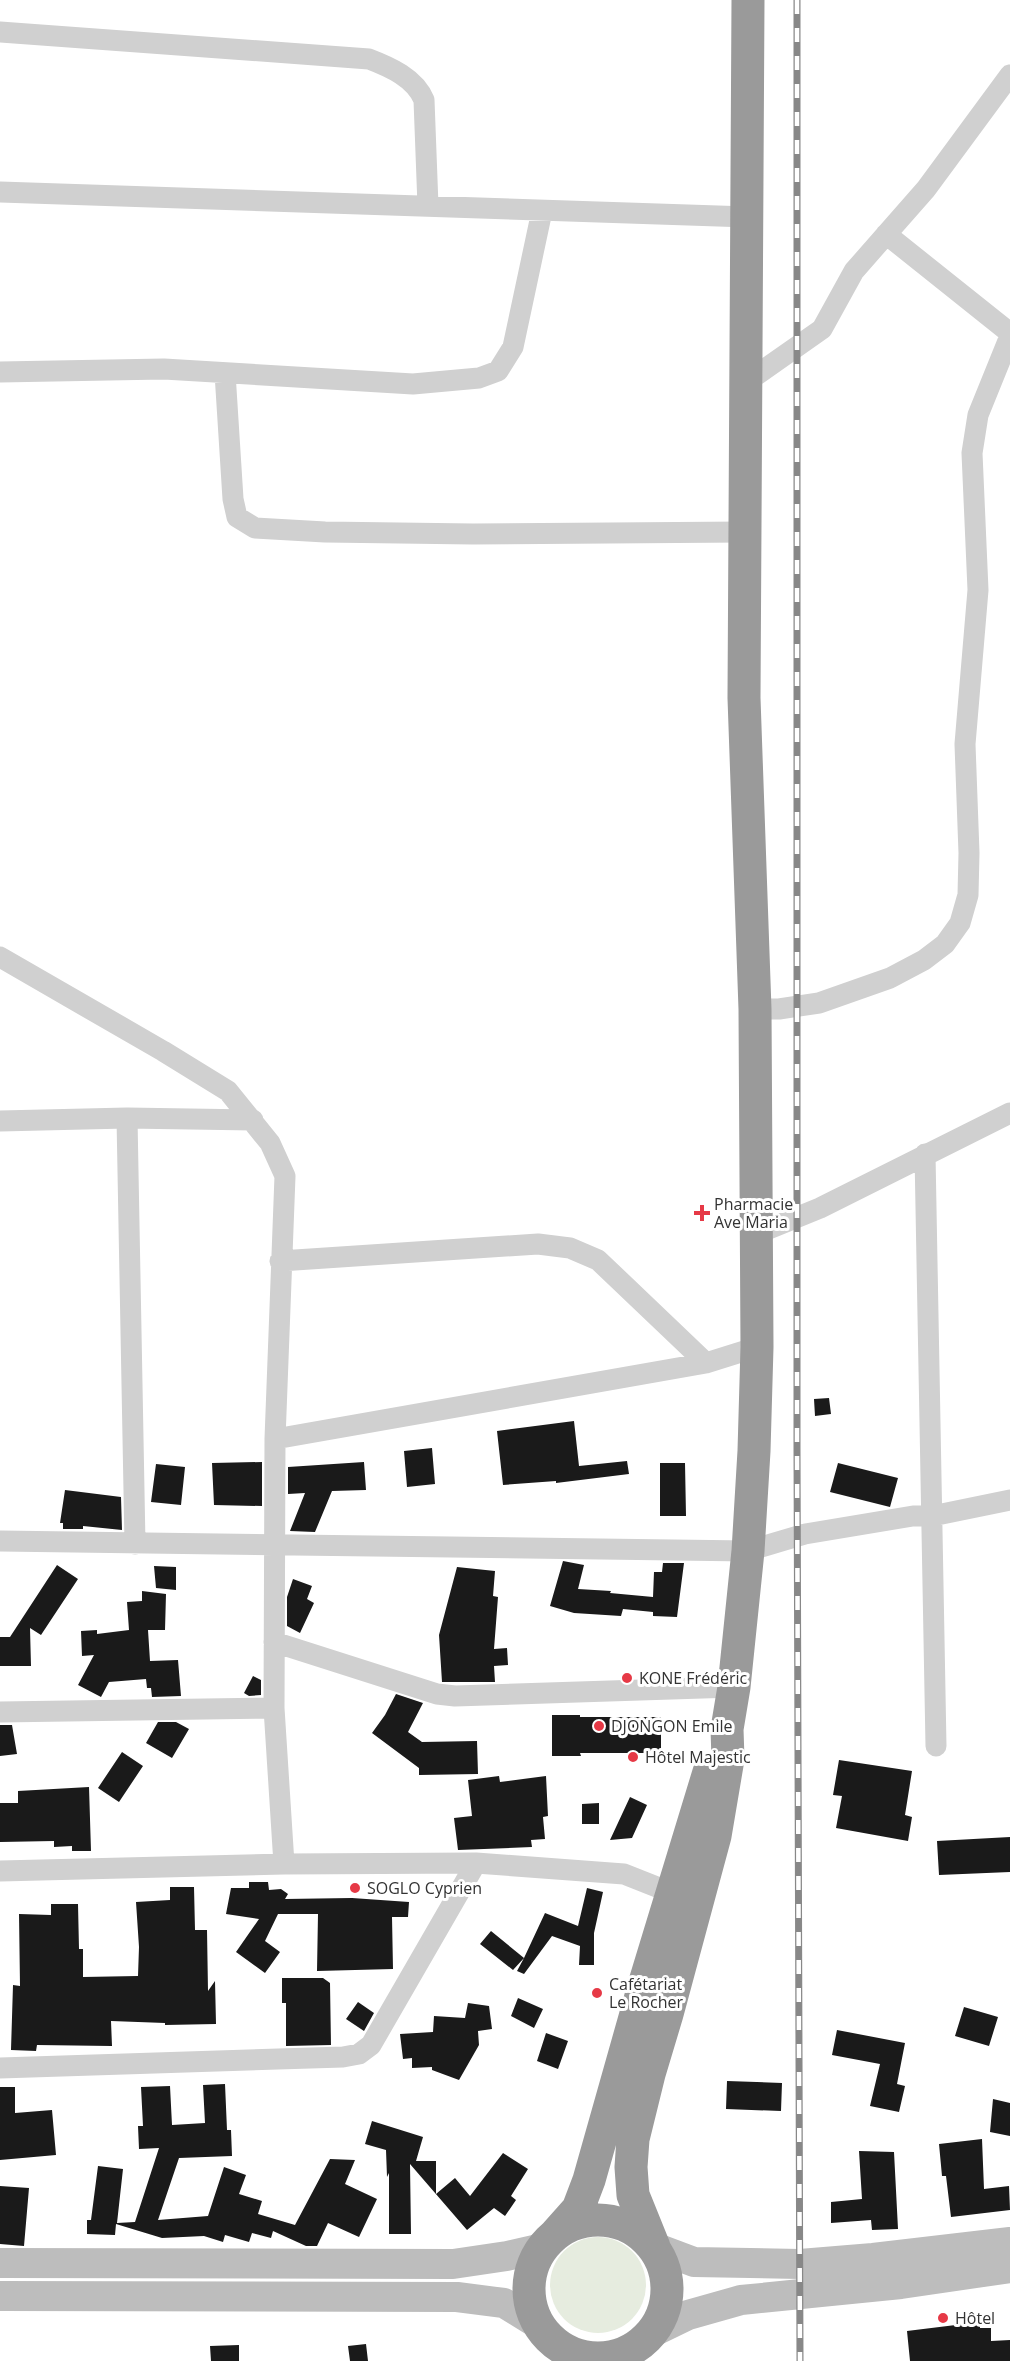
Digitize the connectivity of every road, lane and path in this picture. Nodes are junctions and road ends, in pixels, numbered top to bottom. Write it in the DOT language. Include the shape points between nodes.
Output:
graph roads {
  1 [pos="748,0"];
  2 [pos="0,32"];
  3 [pos="1010,75"];
  4 [pos="0,192"];
  5 [pos="428,206"];
  6 [pos="542,211"];
  7 [pos="748,217"];
  8 [pos="886,234"];
  9 [pos="1010,335"];
  10 [pos="0,372"];
  11 [pos="225,373"];
  12 [pos="745,383"];
  13 [pos="744,532"];
  14 [pos="0,957"];
  15 [pos="754,1009"];
  16 [pos="1010,1113"];
  17 [pos="127,1118"];
  18 [pos="253,1120"];
  19 [pos="0,1121"];
  20 [pos="925,1154"];
  21 [pos="756,1234"];
  22 [pos="280,1261"];
  23 [pos="757,1347"];
  24 [pos="706,1363"];
  25 [pos="275,1439"];
  26 [pos="1010,1500"];
  27 [pos="932,1516"];
  28 [pos="0,1541"];
  29 [pos="135,1544"];
  30 [pos="275,1546"];
  31 [pos="748,1551"];
  32 [pos="274,1642"];
  33 [pos="734,1687"];
  34 [pos="274,1708"];
  35 [pos="0,1712"];
  36 [pos="727,1729"];
  37 [pos="936,1746"];
  38 [pos="476,1863"];
  39 [pos="284,1864"];
  40 [pos="0,1871"];
  41 [pos="672,1893"];
  42 [pos="0,2068"];
  43 [pos="548,2242"];
  44 [pos="1010,2242"];
  45 [pos="654,2247"];
  46 [pos="0,2264"];
  47 [pos="1010,2268"];
  48 [pos="0,2296"];
  49 [pos="553,2342"];
  50 [pos="647,2347"];
  1 -- 7 [label="highway"];
  2 -- 5 [label="street" via="369,59 391,67 420,91 424,100"];
  3 -- 8 [label="street" via="926,189"];
  4 -- 5 [label="street"];
  5 -- 6 [label="street"];
  6 -- 7 [label="street"];
  6 -- 11 [label="street" via="513,347 498,371 479,378 413,384"];
  7 -- 12 [label="highway"];
  8 -- 9 [label="street"];
  8 -- 12 [label="street" via="854,271 822,329"];
  9 -- 15 [label="street" via="978,415 972,453 978,590 966,744 968,895 960,923 945,944 890,978 819,1003"];
  10 -- 11 [label="street" via="164,369"];
  11 -- 13 [label="street" via="233,499 237,517 255,528 473,534"];
  12 -- 13 [label="highway"];
  13 -- 15 [label="highway" via="744,698"];
  14 -- 18 [label="street" via="228,1091"];
  15 -- 21 [label="highway"];
  16 -- 20 [label="street"];
  17 -- 18 [label="street"];
  17 -- 19 [label="street"];
  17 -- 29 [label="street"];
  18 -- 22 [label="street" via="270,1143 285,1176"];
  20 -- 21 [label="street" via="820,1208"];
  20 -- 27 [label="street"];
  21 -- 23 [label="highway"];
  22 -- 24 [label="street" via="538,1244 570,1248 598,1260"];
  22 -- 25 [label="street"];
  23 -- 24 [label="street"];
  23 -- 31 [label="highway"];
  24 -- 25 [label="street"];
  25 -- 30 [label="street"];
  26 -- 27 [label="street"];
  27 -- 31 [label="street" via="805,1534"];
  27 -- 37 [label="street"];
  28 -- 29 [label="street"];
  29 -- 30 [label="street"];
  30 -- 31 [label="street"];
  30 -- 32 [label="street"];
  31 -- 33 [label="highway"];
  32 -- 33 [label="street" via="437,1694 455,1696"];
  32 -- 34 [label="street"];
  33 -- 36 [label="highway"];
  34 -- 35 [label="street"];
  34 -- 39 [label="street"];
  36 -- 41 [label="highway" via="714,1757"];
  36 -- 45 [label="highway" via="728,1760 715,1836 633,2139 633,2195"];
  38 -- 39 [label="street"];
  38 -- 41 [label="street" via="624,1874"];
  38 -- 42 [label="street" via="371,2045 359,2054"];
  39 -- 40 [label="street"];
  41 -- 43 [label="highway" via="589,2180 578,2209"];
  43 -- 45 [label="highway" via="581,2222 611,2221 639,2233"];
  43 -- 46 [label="street" via="507,2256 453,2264"];
  43 -- 49 [label="highway" via="531,2272 529,2286 531,2305"];
  44 -- 45 [label="street" via="800,2264 694,2262"];
  45 -- 50 [label="highway" via="665,2267 668,2290 664,2312"];
  47 -- 50 [label="street" via="741,2300 688,2315"];
  48 -- 49 [label="street" via="457,2297 504,2303"];
  49 -- 50 [label="highway" via="573,2354 591,2357 610,2357"];
}
